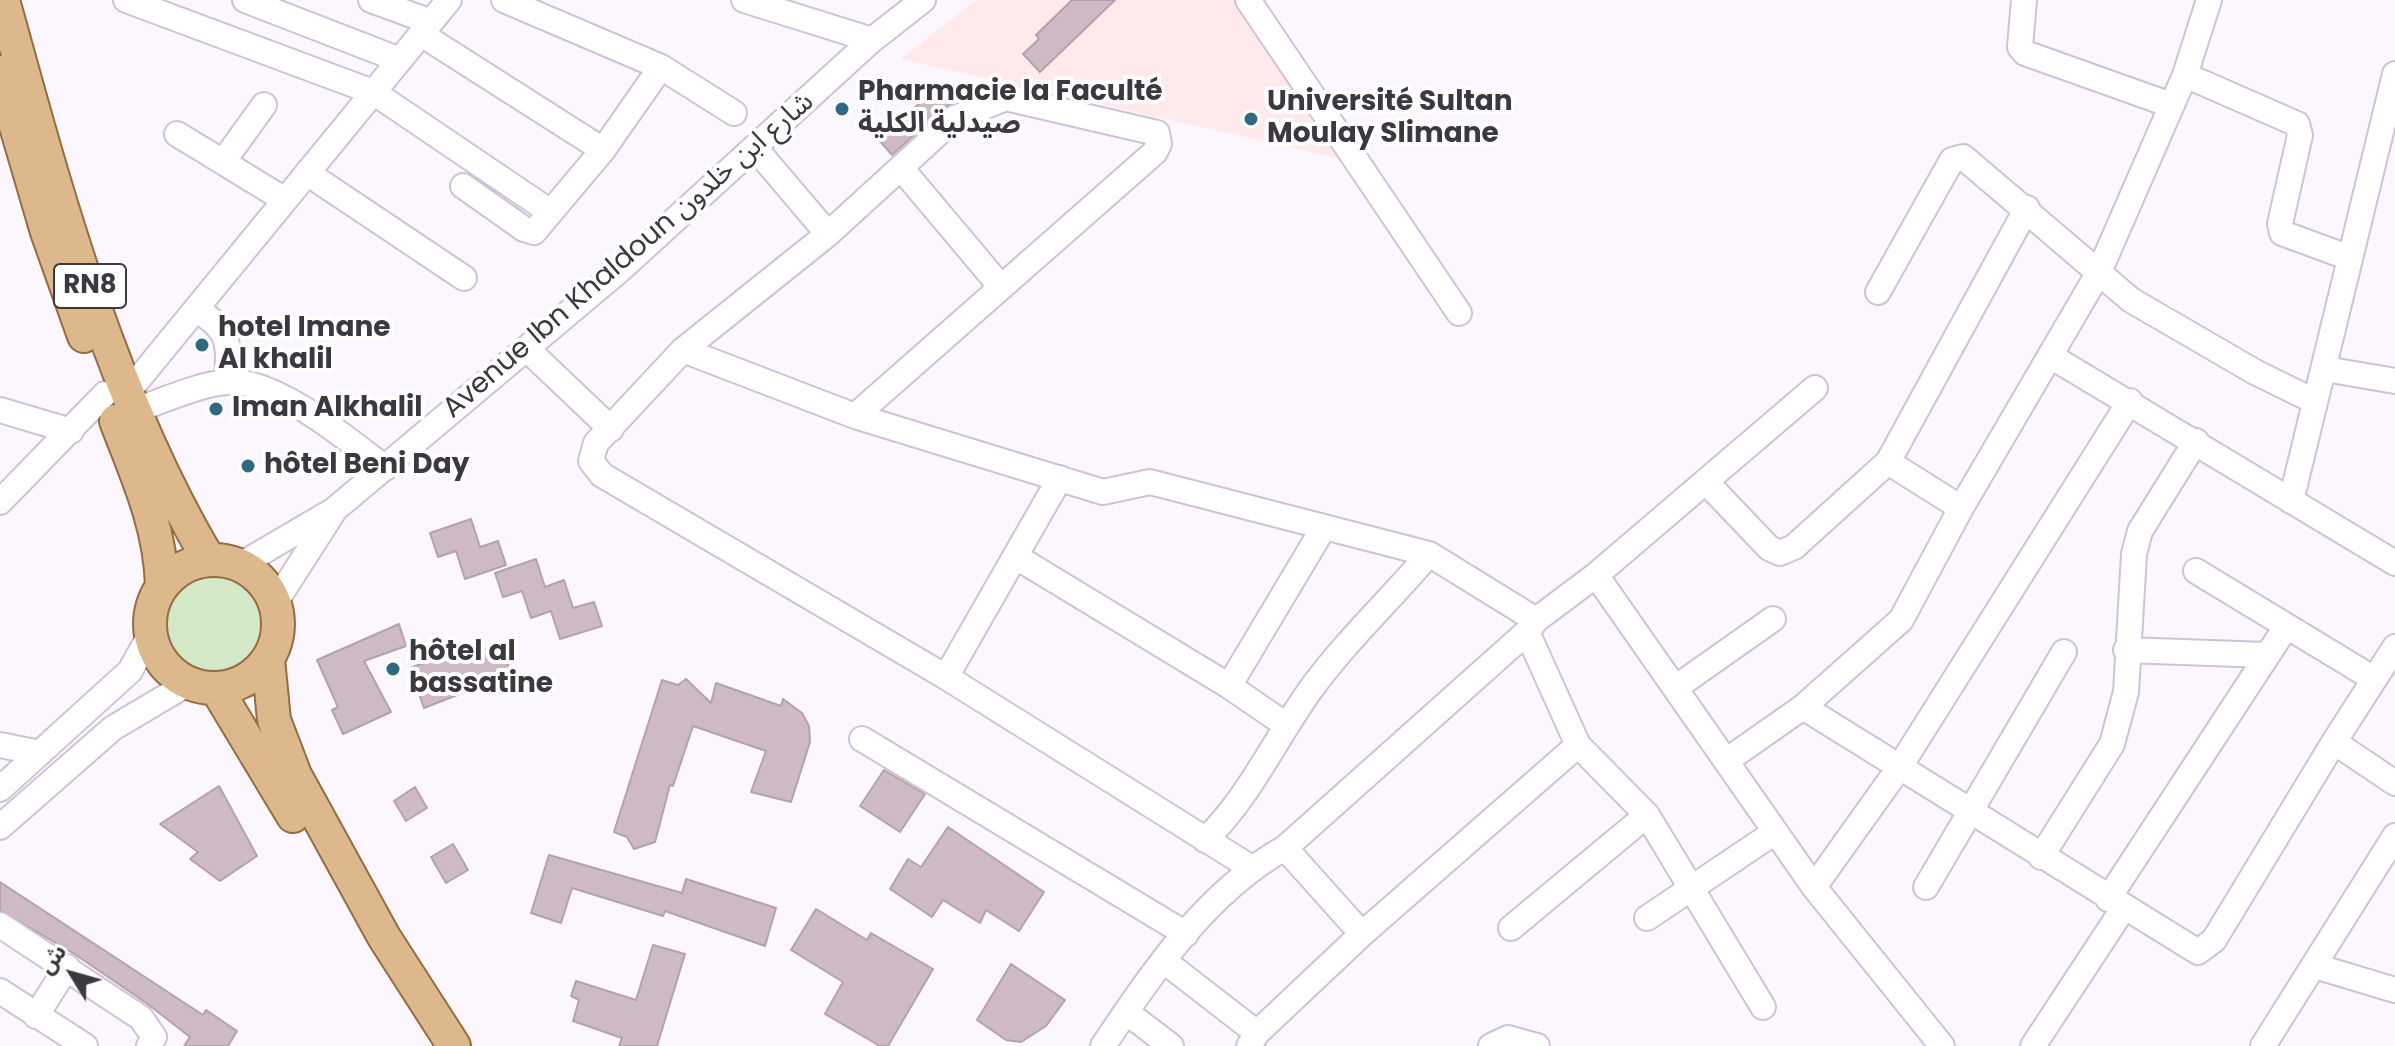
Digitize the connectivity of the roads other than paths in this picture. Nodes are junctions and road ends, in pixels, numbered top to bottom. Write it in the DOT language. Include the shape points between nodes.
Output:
graph roads {
  1 [pos="3,0"];
  2 [pos="126,0"];
  3 [pos="245,0"];
  4 [pos="371,0"];
  5 [pos="449,0"];
  6 [pos="504,0"];
  7 [pos="744,0"];
  8 [pos="923,0"];
  9 [pos="1248,0"];
  10 [pos="2024,0"];
  11 [pos="2209,0"];
  12 [pos="426,28"];
  13 [pos="872,40"];
  14 [pos="400,60"];
  15 [pos="661,67"];
  16 [pos="0,72"];
  17 [pos="2395,74"];
  18 [pos="2185,75"];
  19 [pos="373,92"];
  20 [pos="264,105"];
  21 [pos="2171,105"];
  22 [pos="734,113"];
  23 [pos="177,134"];
  24 [pos="755,148"];
  25 [pos="603,150"];
  26 [pos="223,162"];
  27 [pos="901,168"];
  28 [pos="307,173"];
  29 [pos="463,186"];
  30 [pos="285,200"];
  31 [pos="2027,208"];
  32 [pos="549,211"];
  33 [pos="828,234"];
  34 [pos="2350,258"];
  35 [pos="2099,272"];
  36 [pos="464,278"];
  37 [pos="1001,287"];
  38 [pos="1878,292"];
  39 [pos="196,309"];
  40 [pos="1459,313"];
  41 [pos="527,349"];
  42 [pos="683,350"];
  43 [pos="2052,357"];
  44 [pos="2325,369"];
  45 [pos="2395,381"];
  46 [pos="227,382"];
  47 [pos="1815,388"];
  48 [pos="122,399"];
  49 [pos="2130,401"];
  50 [pos="2314,401"];
  51 [pos="0,410"];
  52 [pos="855,416"];
  53 [pos="611,429"];
  54 [pos="71,431"];
  55 [pos="2196,441"];
  56 [pos="1888,462"];
  57 [pos="385,468"];
  58 [pos="1060,478"];
  59 [pos="1706,482"];
  60 [pos="2291,501"];
  61 [pos="0,502"];
  62 [pos="1961,508"];
  63 [pos="334,510"];
  64 [pos="1324,527"];
  65 [pos="1429,554"];
  66 [pos="1018,558"];
  67 [pos="224,562"];
  68 [pos="2395,563"];
  69 [pos="2196,571"];
  70 [pos="1596,575"];
  71 [pos="162,585"];
  72 [pos="275,603"];
  73 [pos="1773,619"];
  74 [pos="1531,626"];
  75 [pos="2286,627"];
  76 [pos="150,635"];
  77 [pos="2395,647"];
  78 [pos="2126,650"];
  79 [pos="2064,652"];
  80 [pos="2267,655"];
  81 [pos="268,659"];
  82 [pos="946,677"];
  83 [pos="2374,679"];
  84 [pos="203,686"];
  85 [pos="1229,686"];
  86 [pos="1675,688"];
  87 [pos="1803,707"];
  88 [pos="1286,725"];
  89 [pos="862,739"];
  90 [pos="2334,742"];
  91 [pos="0,745"];
  92 [pos="1578,745"];
  93 [pos="40,753"];
  94 [pos="1726,761"];
  95 [pos="1899,768"];
  96 [pos="2395,783"];
  97 [pos="0,789"];
  98 [pos="1971,812"];
  99 [pos="1647,815"];
  100 [pos="0,827"];
  101 [pos="1775,832"];
  102 [pos="2395,836"];
  103 [pos="1205,840"];
  104 [pos="1285,848"];
  105 [pos="2041,857"];
  106 [pos="1250,867"];
  107 [pos="1814,887"];
  108 [pos="1926,887"];
  109 [pos="1693,888"];
  110 [pos="2116,904"];
  111 [pos="1647,918"];
  112 [pos="0,925"];
  113 [pos="1511,928"];
  114 [pos="1186,934"];
  115 [pos="1362,934"];
  116 [pos="1164,961"];
  117 [pos="2315,966"];
  118 [pos="67,967"];
  119 [pos="2395,990"];
  120 [pos="0,991"];
  121 [pos="1763,1007"];
  122 [pos="1126,1012"];
  123 [pos="46,1030"];
  124 [pos="1253,1040"];
  125 [pos="85,1046"];
  126 [pos="149,1046"];
  127 [pos="429,1046"];
  128 [pos="454,1046"];
  129 [pos="1103,1046"];
  130 [pos="1171,1046"];
  131 [pos="1491,1046"];
  132 [pos="1537,1046"];
  133 [pos="1942,1046"];
  134 [pos="2033,1046"];
  135 [pos="2263,1046"];
  1 -- 48 [label="main road, RN8"];
  2 -- 19 [label="street"];
  3 -- 14 [label="street"];
  4 -- 12 [label="street"];
  5 -- 12 [label="street"];
  6 -- 15 [label="street"];
  7 -- 13 [label="street"];
  8 -- 13 [label="street, Avenue Ibn Khaldoun شارع ابن خلدون"];
  9 -- 40 [label="street"];
  10 -- 21 [label="street" via="2020,47 2025,53"];
  11 -- 18 [label="street"];
  12 -- 14 [label="street"];
  12 -- 25 [label="street"];
  13 -- 24 [label="street, Avenue Ibn Khaldoun شارع ابن خلدون"];
  14 -- 19 [label="street"];
  15 -- 22 [label="street"];
  15 -- 25 [label="street"];
  16 -- 48 [label="main road, RN8" via="47,232"];
  17 -- 34 [label="street"];
  18 -- 21 [label="street"];
  18 -- 34 [label="street" via="2297,124 2300,135 2282,233"];
  19 -- 28 [label="street"];
  19 -- 32 [label="street"];
  20 -- 26 [label="street"];
  21 -- 35 [label="street"];
  23 -- 26 [label="street"];
  24 -- 33 [label="street"];
  24 -- 41 [label="street, Avenue Ibn Khaldoun شارع ابن خلدون"];
  25 -- 32 [label="street"];
  26 -- 30 [label="street"];
  27 -- 33 [label="street"];
  27 -- 37 [label="street"];
  27 -- 37 [label="street" via="955,118 1006,98 1157,133 1155,152"];
  28 -- 30 [label="street"];
  28 -- 36 [label="street"];
  29 -- 32 [label="street" via="528,231 534,232"];
  30 -- 39 [label="street"];
  31 -- 35 [label="street"];
  31 -- 38 [label="street" via="1972,162 1963,157 1952,160"];
  31 -- 56 [label="street"];
  33 -- 42 [label="street"];
  34 -- 44 [label="street"];
  35 -- 43 [label="street"];
  35 -- 50 [label="street" via="2131,300 2180,330"];
  37 -- 52 [label="street"];
  39 -- 46 [label="street" via="222,326 229,345"];
  39 -- 48 [label="street"];
  41 -- 53 [label="street"];
  41 -- 57 [label="street, Avenue Ibn Khaldoun شارع ابن خلدون"];
  42 -- 52 [label="street"];
  42 -- 53 [label="street"];
  43 -- 49 [label="street"];
  43 -- 62 [label="street"];
  44 -- 45 [label="street"];
  44 -- 50 [label="street"];
  46 -- 48 [label="street"];
  46 -- 57 [label="street" via="247,383 274,395"];
  47 -- 59 [label="street"];
  48 -- 54 [label="street"];
  48 -- 67 [label="main road, RN8" via="170,495"];
  48 -- 71 [label="main road, RN8" via="161,549"];
  49 -- 55 [label="street"];
  49 -- 95 [label="street"];
  50 -- 60 [label="street"];
  51 -- 54 [label="street"];
  52 -- 58 [label="street"];
  53 -- 82 [label="street" via="592,452 591,461 602,475"];
  54 -- 61 [label="street"];
  55 -- 60 [label="street"];
  55 -- 78 [label="street" via="2140,531"];
  56 -- 59 [label="street" via="1794,547 1780,553 1769,548"];
  56 -- 62 [label="street"];
  57 -- 63 [label="street, Avenue Ibn Khaldoun شارع ابن خلدون"];
  58 -- 64 [label="street" via="1103,492 1150,482"];
  58 -- 66 [label="street"];
  59 -- 70 [label="street"];
  60 -- 68 [label="street"];
  62 -- 87 [label="street" via="1901,620"];
  63 -- 67 [label="street"];
  63 -- 72 [label="street"];
  64 -- 65 [label="street"];
  64 -- 85 [label="street"];
  65 -- 74 [label="street"];
  65 -- 88 [label="street" via="1341,650"];
  66 -- 82 [label="street"];
  66 -- 85 [label="street"];
  67 -- 71 [label="main road" via="183,568"];
  67 -- 72 [label="main road, RN8" via="255,574"];
  69 -- 75 [label="street"];
  70 -- 74 [label="street"];
  70 -- 86 [label="street"];
  71 -- 76 [label="main road, RN8" via="154,601"];
  72 -- 81 [label="main road" via="277,632"];
  73 -- 86 [label="street"];
  74 -- 92 [label="street"];
  74 -- 104 [label="street"];
  75 -- 80 [label="street"];
  75 -- 83 [label="street"];
  76 -- 84 [label="main road" via="164,664"];
  76 -- 93 [label="street" via="130,671"];
  77 -- 83 [label="street"];
  78 -- 80 [label="street"];
  78 -- 105 [label="street" via="2126,692 2112,744"];
  79 -- 98 [label="street"];
  80 -- 110 [label="street"];
  81 -- 84 [label="main road" via="240,683"];
  81 -- 128 [label="main road" via="274,720 295,775 384,937"];
  82 -- 103 [label="street"];
  83 -- 90 [label="street"];
  84 -- 100 [label="street" via="140,709"];
  84 -- 127 [label="main road" via="253,745"];
  85 -- 88 [label="street"];
  86 -- 94 [label="street"];
  87 -- 94 [label="street"];
  87 -- 95 [label="street"];
  88 -- 103 [label="street" via="1227,819"];
  89 -- 114 [label="street"];
  90 -- 96 [label="street"];
  90 -- 110 [label="street" via="2204,951 2184,947"];
  91 -- 93 [label="street"];
  92 -- 99 [label="street"];
  92 -- 115 [label="street"];
  93 -- 97 [label="street"];
  94 -- 101 [label="street"];
  95 -- 98 [label="street"];
  95 -- 107 [label="street"];
  98 -- 105 [label="street"];
  98 -- 108 [label="street"];
  99 -- 109 [label="street"];
  99 -- 113 [label="street"];
  101 -- 107 [label="street"];
  101 -- 109 [label="street"];
  102 -- 117 [label="street"];
  103 -- 106 [label="street"];
  104 -- 106 [label="street"];
  104 -- 115 [label="street"];
  105 -- 110 [label="street"];
  106 -- 114 [label="street"];
  107 -- 133 [label="street"];
  109 -- 111 [label="street"];
  109 -- 121 [label="street"];
  110 -- 134 [label="street"];
  112 -- 118 [label="street"];
  114 -- 116 [label="street"];
  115 -- 124 [label="street"];
  116 -- 122 [label="street"];
  116 -- 124 [label="street"];
  117 -- 119 [label="street"];
  117 -- 135 [label="street"];
  118 -- 123 [label="street"];
  118 -- 126 [label="street" via="141,1018 154,1037"];
  120 -- 123 [label="street"];
  122 -- 129 [label="street"];
  122 -- 130 [label="street"];
  123 -- 125 [label="street"];
  131 -- 132 [label="street" via="1508,1038"];
}
